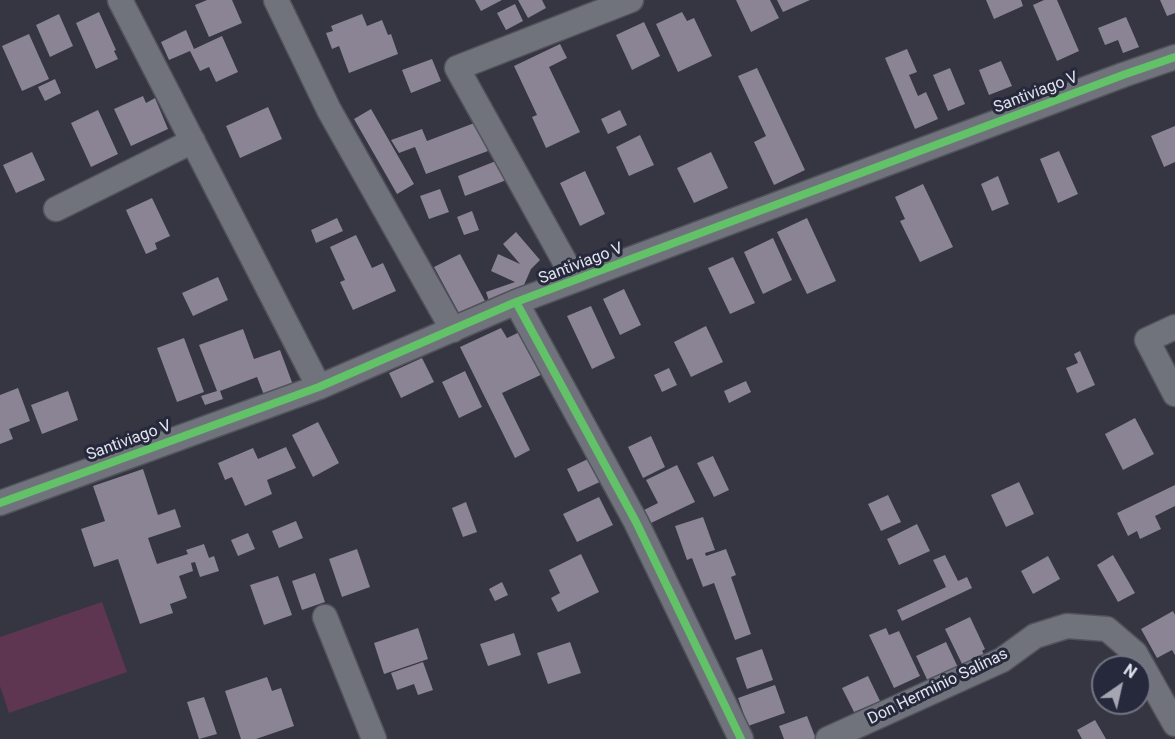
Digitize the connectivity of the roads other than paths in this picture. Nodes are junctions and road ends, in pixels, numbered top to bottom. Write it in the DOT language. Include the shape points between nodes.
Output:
graph roads {
  1 [pos="120,0"];
  2 [pos="276,0"];
  3 [pos="632,0"];
  4 [pos="1175,57"];
  5 [pos="192,141"];
  6 [pos="56,209"];
  7 [pos="575,280"];
  8 [pos="516,302"];
  9 [pos="1175,327"];
  10 [pos="453,330"];
  11 [pos="319,387"];
  12 [pos="1175,394"];
  13 [pos="0,502"];
  14 [pos="325,617"];
  15 [pos="1175,724"];
  16 [pos="374,739"];
  17 [pos="741,739"];
  18 [pos="828,739"];
  1 -- 5 [label="street"];
  2 -- 10 [label="street" via="328,110"];
  3 -- 7 [label="street" via="457,68"];
  4 -- 7 [label="street, Santiviago V"];
  5 -- 6 [label="street"];
  5 -- 11 [label="street"];
  7 -- 8 [label="street, Santiviago V"];
  8 -- 10 [label="street, Santiviago V"];
  8 -- 17 [label="street" via="636,522"];
  9 -- 12 [label="street" via="1147,340"];
  10 -- 11 [label="street, Santiviago V"];
  11 -- 13 [label="street, Santiviago V"];
  14 -- 16 [label="street"];
  15 -- 18 [label="street, Don Herminio Salinas" via="1135,653 1107,629 1067,626 1035,636 1002,660"];
}
